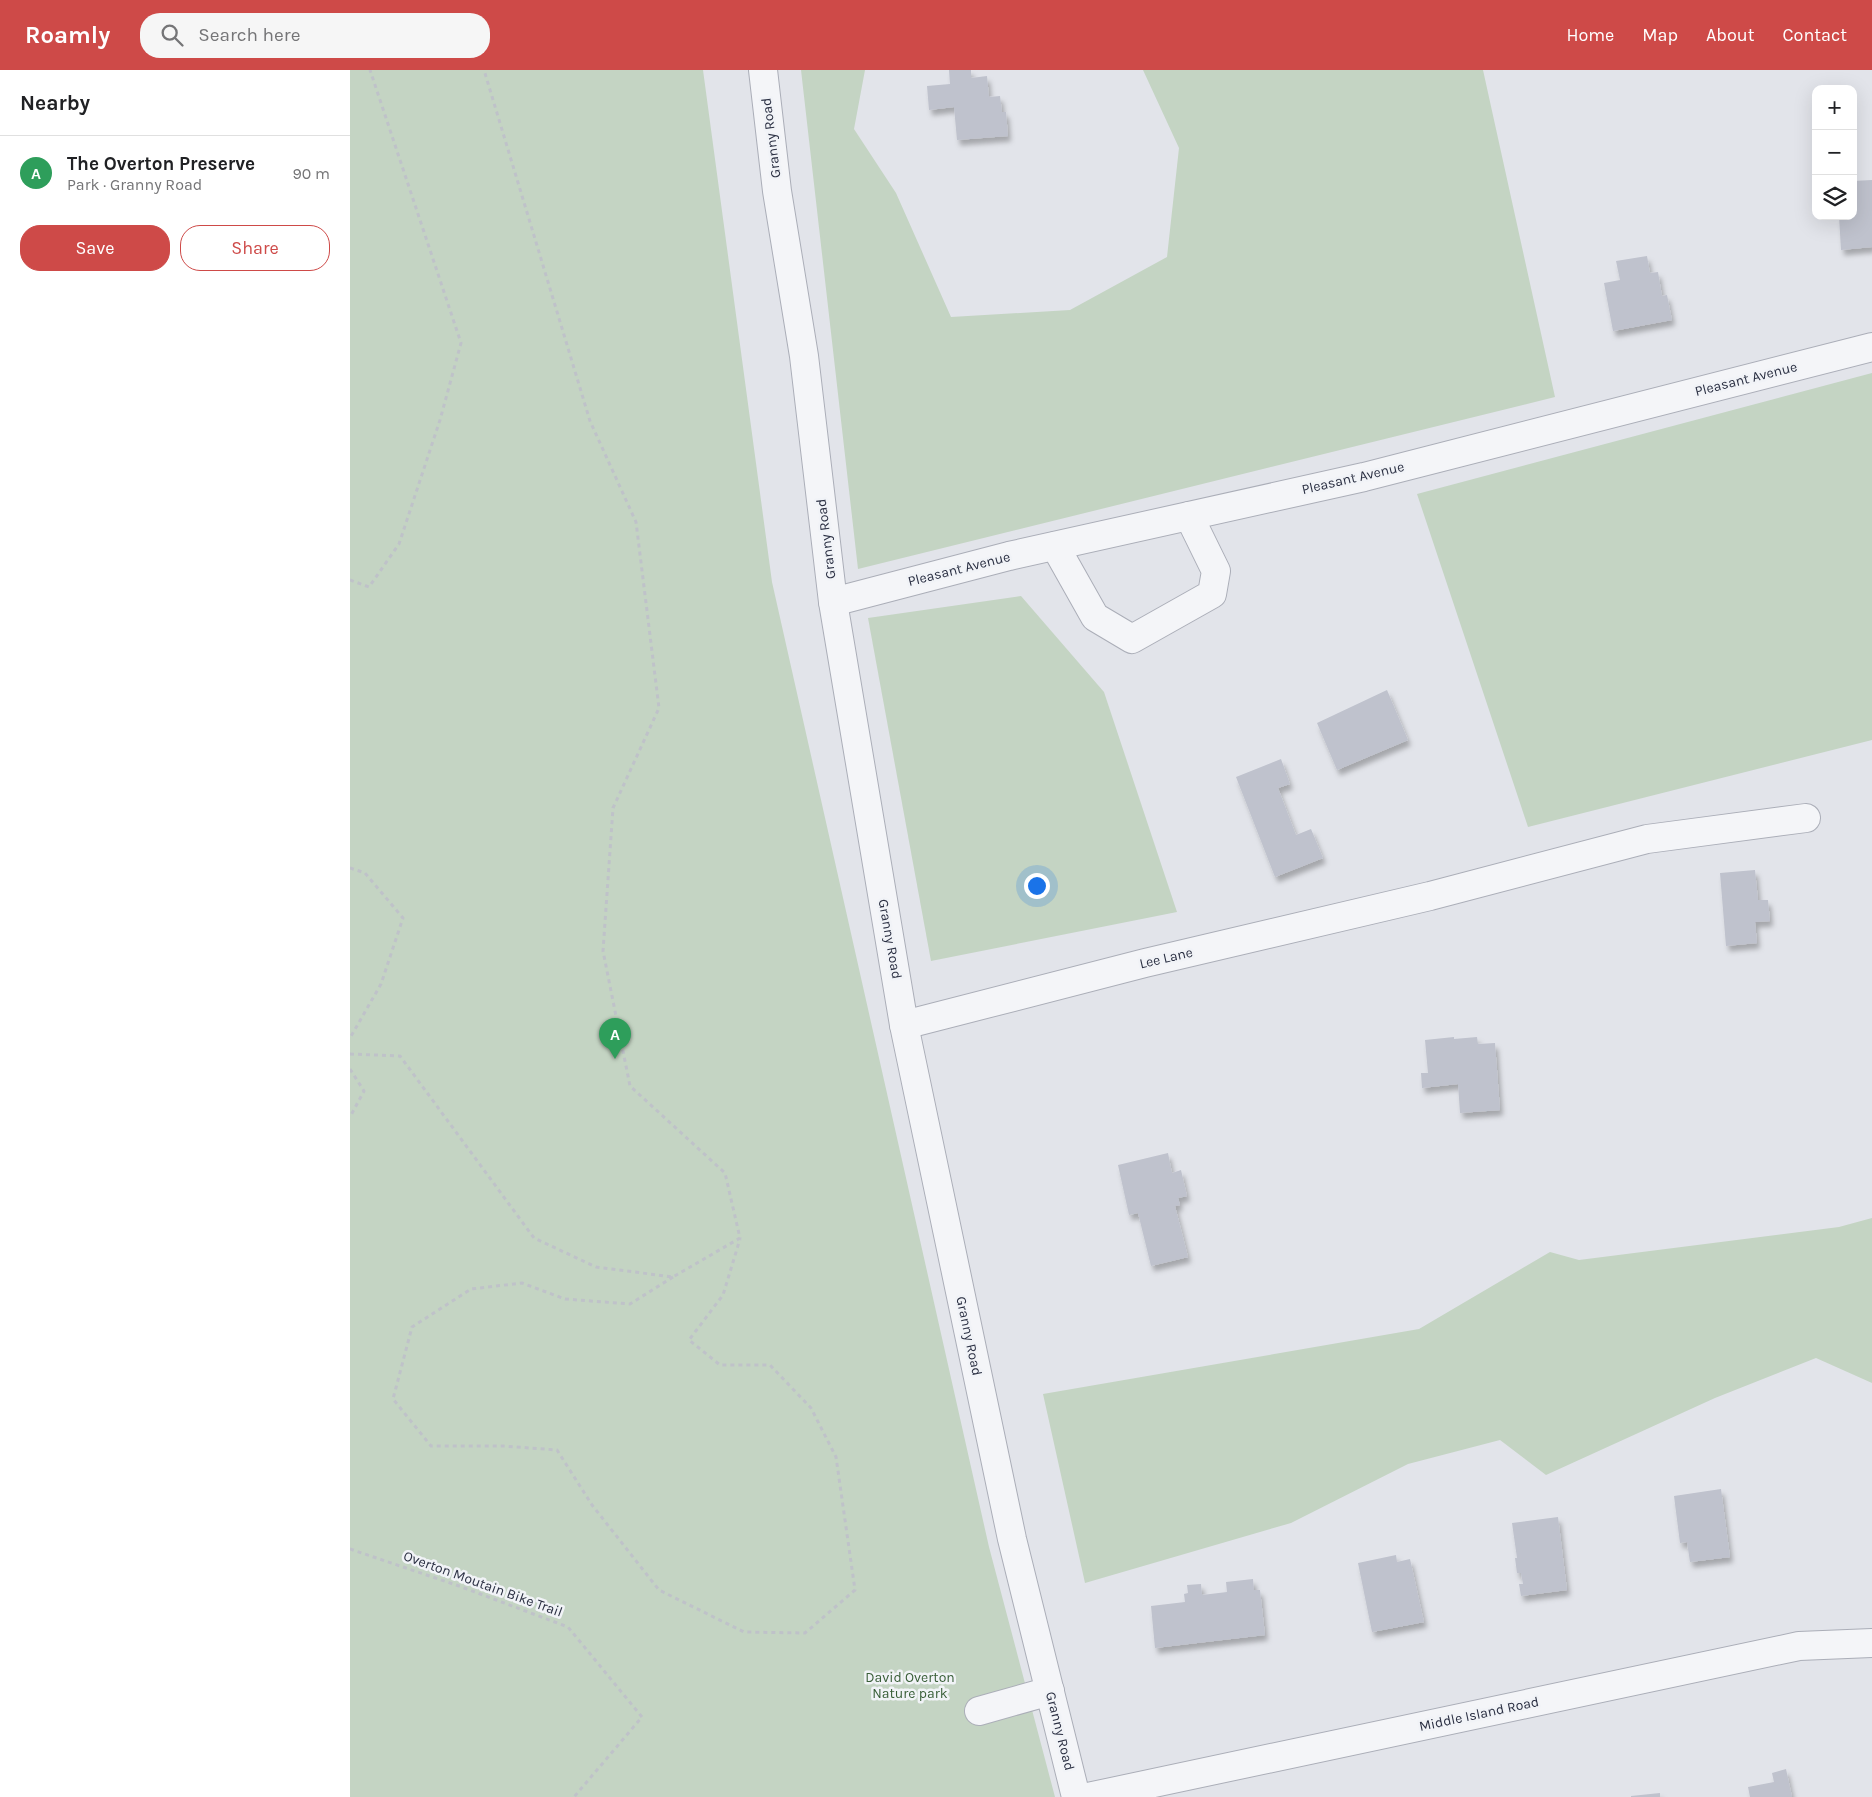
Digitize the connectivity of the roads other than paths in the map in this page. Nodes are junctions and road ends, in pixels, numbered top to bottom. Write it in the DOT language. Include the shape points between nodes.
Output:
graph roads {
  1 [pos="763,70"];
  2 [pos="1872,347"];
  3 [pos="1189,516"];
  4 [pos="1056,546"];
  5 [pos="833,602"];
  6 [pos="1806,818"];
  7 [pos="904,1024"];
  8 [pos="1872,1643"];
  9 [pos="1050,1691"];
  10 [pos="978,1711"];
  11 [pos="1076,1797"];
  12 [pos="1088,1797"];
  1 -- 5 [label="street, Granny Road" via="777,191 804,356"];
  2 -- 3 [label="street, Pleasant Avenue" via="1364,476"];
  3 -- 4 [label="street, Pleasant Avenue"];
  3 -- 4 [label="street" via="1216,571 1212,594 1132,639 1095,617"];
  4 -- 5 [label="street, Pleasant Avenue"];
  5 -- 7 [label="street, Granny Road"];
  6 -- 7 [label="street, Lee Lane" via="1647,839 1430,896"];
  7 -- 9 [label="street, Granny Road" via="1012,1539"];
  8 -- 12 [label="street, Middle Island Road" via="1799,1646"];
  9 -- 10 [label="street"];
  9 -- 11 [label="street, Granny Road"];
}
